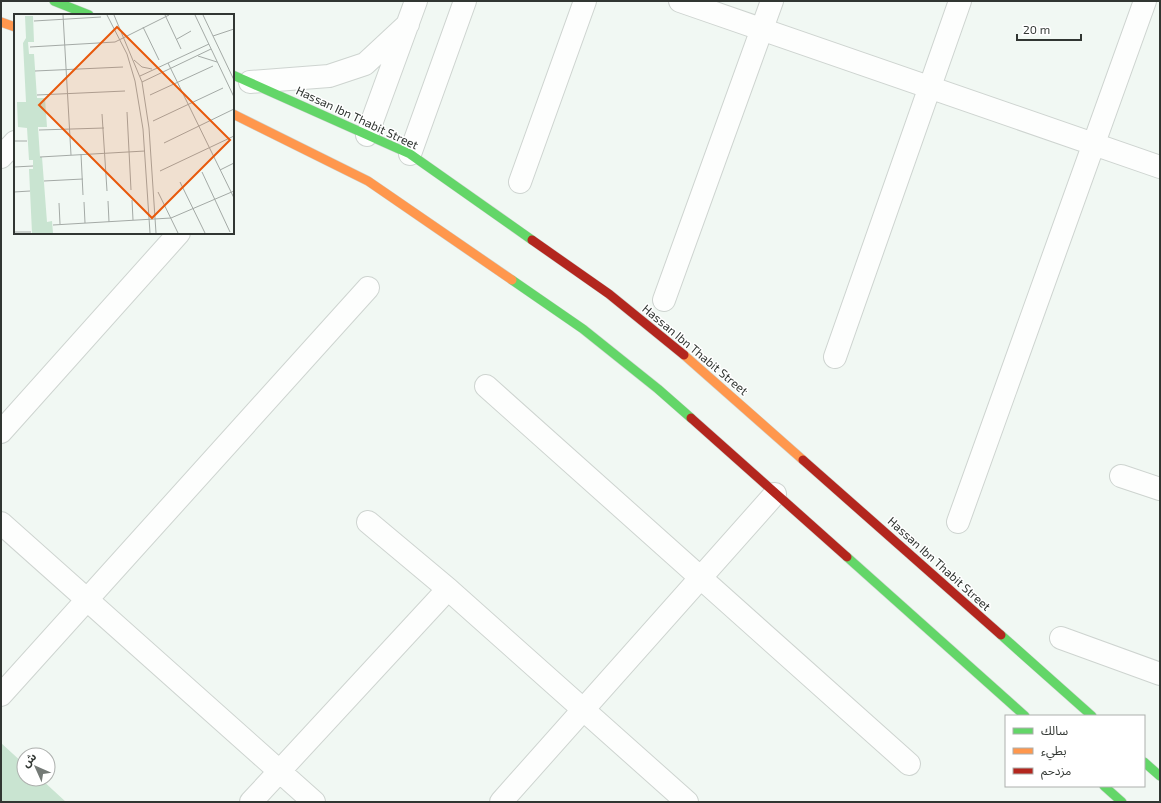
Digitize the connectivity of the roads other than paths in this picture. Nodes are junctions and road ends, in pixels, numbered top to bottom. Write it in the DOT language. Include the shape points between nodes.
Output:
graph roads {
  1 [pos="54,1"];
  2 [pos="416,1"];
  3 [pos="465,1"];
  4 [pos="585,1"];
  5 [pos="680,1"];
  6 [pos="772,1"];
  7 [pos="960,1"];
  8 [pos="1145,1"];
  9 [pos="85,11"];
  10 [pos="1,22"];
  11 [pos="408,24"];
  12 [pos="14,27"];
  13 [pos="762,29"];
  14 [pos="241,79"];
  15 [pos="929,87"];
  16 [pos="234,114"];
  17 [pos="367,135"];
  18 [pos="14,143"];
  19 [pos="1094,144"];
  20 [pos="410,154"];
  21 [pos="1,157"];
  22 [pos="1160,167"];
  23 [pos="520,182"];
  24 [pos="179,234"];
  25 [pos="368,288"];
  26 [pos="664,300"];
  27 [pos="835,357"];
  28 [pos="486,386"];
  29 [pos="1,432"];
  30 [pos="1121,476"];
  31 [pos="1160,489"];
  32 [pos="775,494"];
  33 [pos="368,522"];
  34 [pos="958,522"];
  35 [pos="1,523"];
  36 [pos="700,578"];
  37 [pos="448,589"];
  38 [pos="87,600"];
  39 [pos="1061,638"];
  40 [pos="1160,674"];
  41 [pos="1,695"];
  42 [pos="583,709"];
  43 [pos="1024,715"];
  44 [pos="1091,715"];
  45 [pos="1145,763"];
  46 [pos="909,764"];
  47 [pos="280,772"];
  48 [pos="1160,776"];
  49 [pos="1105,787"];
  50 [pos="251,802"];
  51 [pos="314,802"];
  52 [pos="501,802"];
  53 [pos="687,802"];
  54 [pos="1122,802"];
  1 -- 9 [label="street"];
  2 -- 11 [label="street"];
  3 -- 20 [label="street"];
  4 -- 23 [label="street"];
  5 -- 13 [label="street"];
  6 -- 13 [label="street"];
  7 -- 15 [label="street"];
  8 -- 19 [label="street"];
  10 -- 12 [label="street"];
  11 -- 14 [label="street" via="365,64 329,76"];
  11 -- 17 [label="street"];
  13 -- 15 [label="street"];
  13 -- 26 [label="street"];
  14 -- 17 [label="street, Hassan Ibn Thabit Street"];
  15 -- 19 [label="street"];
  15 -- 27 [label="street"];
  16 -- 32 [label="street" via="368,181 583,329 658,389"];
  17 -- 20 [label="street, Hassan Ibn Thabit Street"];
  18 -- 21 [label="street"];
  19 -- 22 [label="street"];
  19 -- 34 [label="street"];
  20 -- 44 [label="street, Hassan Ibn Thabit Street" via="609,294 679,351"];
  24 -- 29 [label="street"];
  25 -- 38 [label="street"];
  28 -- 36 [label="street"];
  30 -- 31 [label="street"];
  32 -- 36 [label="street"];
  32 -- 43 [label="street"];
  33 -- 37 [label="street"];
  35 -- 38 [label="street"];
  36 -- 42 [label="street"];
  36 -- 46 [label="street"];
  37 -- 42 [label="street"];
  37 -- 47 [label="street"];
  38 -- 41 [label="street"];
  38 -- 47 [label="street"];
  39 -- 40 [label="street"];
  42 -- 52 [label="street"];
  42 -- 53 [label="street"];
  45 -- 48 [label="street"];
  47 -- 50 [label="street"];
  47 -- 51 [label="street"];
  49 -- 54 [label="street"];
}
